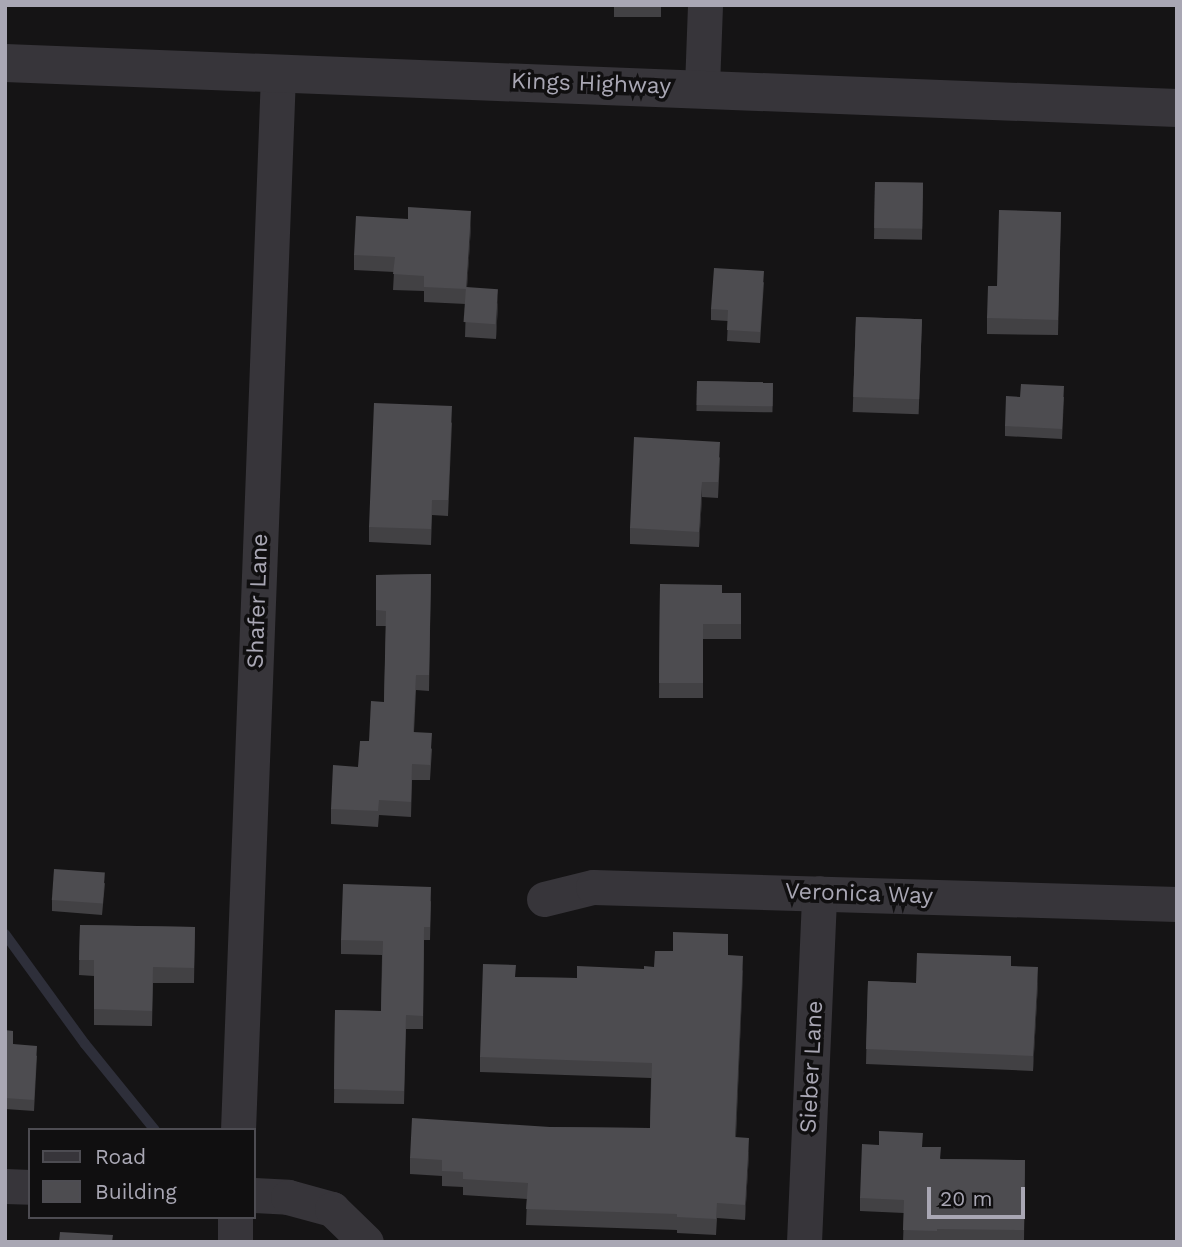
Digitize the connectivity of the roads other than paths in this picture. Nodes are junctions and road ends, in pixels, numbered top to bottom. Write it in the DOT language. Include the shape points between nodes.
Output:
graph roads {
  1 [pos="705,5"];
  2 [pos="5,63"];
  3 [pos="278,73"];
  4 [pos="702,87"];
  5 [pos="1177,108"];
  6 [pos="819,893"];
  7 [pos="544,899"];
  8 [pos="1177,904"];
  9 [pos="238,1128"];
  10 [pos="5,1186"];
  11 [pos="28,1186"];
  12 [pos="256,1195"];
  13 [pos="235,1219"];
  14 [pos="235,1242"];
  15 [pos="366,1242"];
  16 [pos="804,1242"];
  1 -- 4 [label="street"];
  2 -- 3 [label="street, Kings Highway"];
  3 -- 4 [label="street, Kings Highway"];
  3 -- 9 [label="street, Shafer Lane"];
  4 -- 5 [label="street, Kings Highway"];
  6 -- 7 [label="street, Veronica Way" via="593,887"];
  6 -- 8 [label="street, Veronica Way"];
  6 -- 16 [label="street, Sieber Lane"];
  10 -- 11 [label="street"];
  12 -- 15 [label="street" via="288,1197 332,1209"];
  13 -- 14 [label="street"];
}
